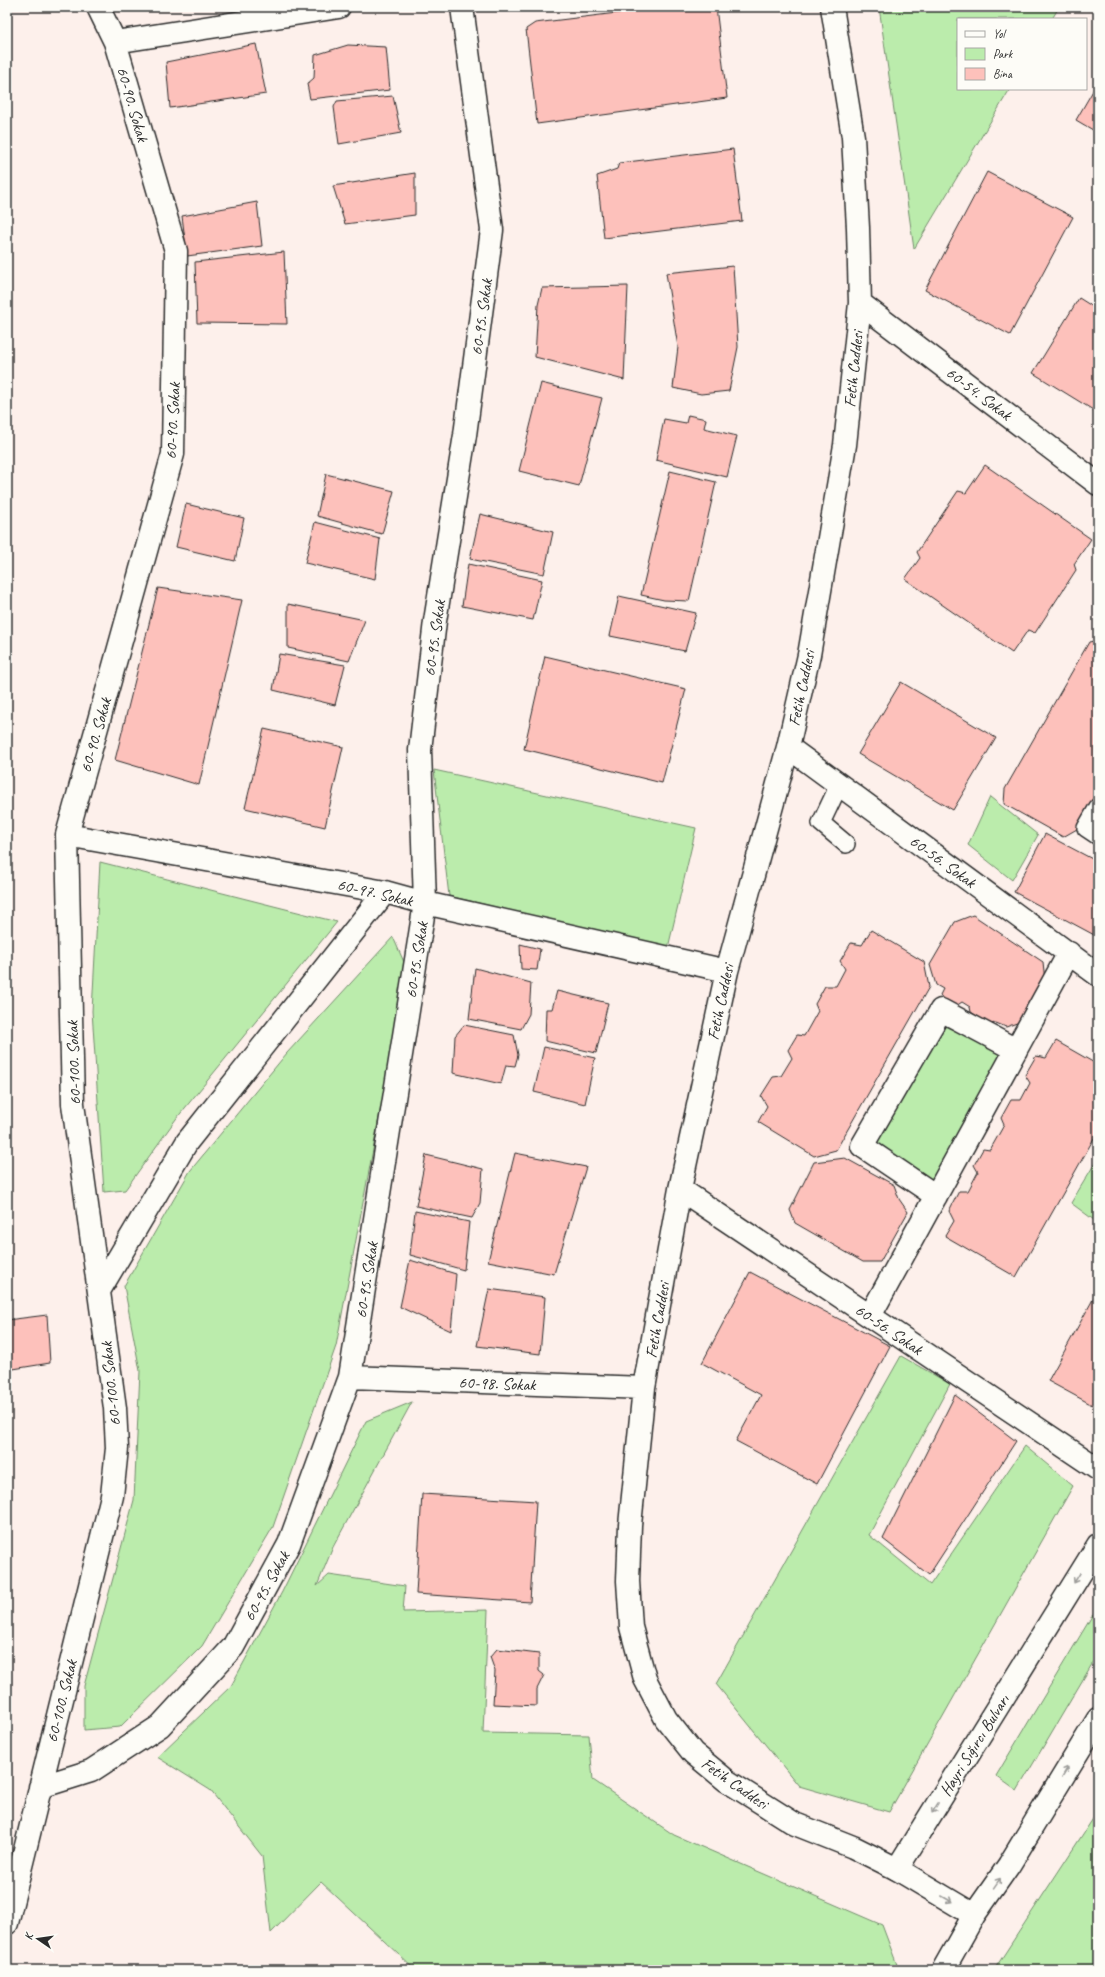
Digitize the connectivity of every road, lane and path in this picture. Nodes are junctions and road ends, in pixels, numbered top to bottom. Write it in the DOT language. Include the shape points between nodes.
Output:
graph roads {
  1 [pos="98,7"];
  2 [pos="339,7"];
  3 [pos="462,7"];
  4 [pos="832,7"];
  5 [pos="308,9"];
  6 [pos="115,42"];
  7 [pos="860,303"];
  8 [pos="1098,484"];
  9 [pos="788,747"];
  10 [pos="839,785"];
  11 [pos="1098,807"];
  12 [pos="67,835"];
  13 [pos="1098,836"];
  14 [pos="846,844"];
  15 [pos="385,892"];
  16 [pos="425,903"];
  17 [pos="1069,953"];
  18 [pos="726,971"];
  19 [pos="1098,975"];
  20 [pos="1016,1050"];
  21 [pos="680,1189"];
  22 [pos="936,1196"];
  23 [pos="99,1291"];
  24 [pos="870,1316"];
  25 [pos="350,1377"];
  26 [pos="644,1388"];
  27 [pos="1098,1469"];
  28 [pos="1098,1545"];
  29 [pos="1098,1719"];
  30 [pos="40,1787"];
  31 [pos="897,1869"];
  32 [pos="974,1915"];
  33 [pos="7,1923"];
  34 [pos="943,1970"];
  1 -- 6 [label="street, 60-90. Sokak"];
  2 -- 5 [label="street"];
  3 -- 16 [label="street, 60-95. Sokak" via="492,230 465,435 435,621 420,750"];
  4 -- 7 [label="street, Fetih Caddesi" via="853,137"];
  5 -- 6 [label="street"];
  6 -- 12 [label="street, 60-90. Sokak" via="176,251 173,454"];
  7 -- 8 [label="street, 60-54. Sokak"];
  7 -- 9 [label="street, Fetih Caddesi" via="845,445 808,655"];
  9 -- 10 [label="street, 60-56. Sokak"];
  9 -- 18 [label="street, Fetih Caddesi"];
  10 -- 14 [label="lane" via="821,822"];
  10 -- 17 [label="street, 60-56. Sokak"];
  11 -- 13 [label="lane" via="1086,828"];
  12 -- 15 [label="street, 60-97. Sokak"];
  12 -- 23 [label="street, 60-100. Sokak" via="73,1104"];
  15 -- 16 [label="street, 60-97. Sokak"];
  15 -- 23 [label="street" via="187,1142"];
  16 -- 18 [label="street, 60-97. Sokak"];
  16 -- 25 [label="street, 60-95. Sokak"];
  17 -- 19 [label="street, 60-56. Sokak"];
  17 -- 20 [label="street"];
  18 -- 21 [label="street, Fetih Caddesi"];
  20 -- 22 [label="street"];
  20 -- 22 [label="street" via="941,1010 862,1146"];
  21 -- 24 [label="street, 60-56. Sokak"];
  21 -- 26 [label="street, Fetih Caddesi"];
  22 -- 24 [label="street"];
  23 -- 30 [label="street, 60-100. Sokak" via="115,1408 117,1448 112,1496"];
  24 -- 27 [label="street, 60-56. Sokak"];
  25 -- 26 [label="street, 60-98. Sokak"];
  25 -- 30 [label="street, 60-95. Sokak" via="289,1544 233,1647 160,1726 90,1771"];
  26 -- 31 [label="street, Fetih Caddesi" via="630,1525 628,1581 631,1627 645,1679 666,1719 693,1753 727,1781 795,1824 853,1847"];
  28 -- 31 [label="street, Hayri Sığırcı Bulvarı, one-way"];
  32 -- 29 [label="street, one-way" via="1009,1865"];
  30 -- 33 [label="street, 60-100. Sokak"];
  31 -- 32 [label="street, one-way"];
  32 -- 34 [label="street"];
}
